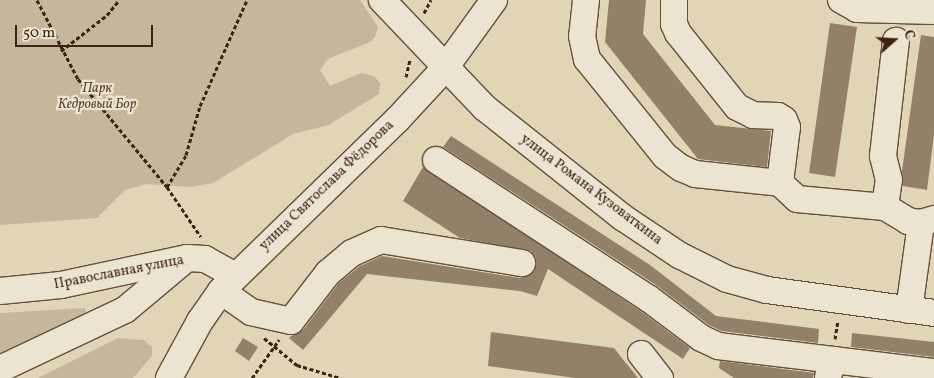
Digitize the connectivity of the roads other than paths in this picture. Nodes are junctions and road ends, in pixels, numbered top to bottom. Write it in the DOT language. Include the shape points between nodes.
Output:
graph roads {
  1 [pos="382,0"];
  2 [pos="494,0"];
  3 [pos="586,0"];
  4 [pos="674,0"];
  5 [pos="841,0"];
  6 [pos="924,7"];
  7 [pos="896,41"];
  8 [pos="445,68"];
  9 [pos="436,160"];
  10 [pos="780,182"];
  11 [pos="885,207"];
  12 [pos="927,221"];
  13 [pos="194,248"];
  14 [pos="522,263"];
  15 [pos="228,283"];
  16 [pos="0,291"];
  17 [pos="922,312"];
  18 [pos="642,354"];
  19 [pos="830,369"];
  20 [pos="0,370"];
  21 [pos="934,372"];
  22 [pos="169,378"];
  23 [pos="660,378"];
  1 -- 8 [label="street, улица Романа Кузоваткина"];
  2 -- 8 [label="street, улица Святослава Фёдорова"];
  3 -- 10 [label="street" via="582,36 587,59 665,156 695,174"];
  4 -- 10 [label="street" via="674,24 678,33 737,107 753,115 778,116 784,120 787,127"];
  5 -- 6 [label="street" via="857,9"];
  7 -- 11 [label="street" via="883,156 889,180"];
  8 -- 15 [label="street, улица Святослава Фёдорова" via="397,120"];
  8 -- 17 [label="street, улица Романа Кузоваткина" via="505,124 622,217 679,255 743,285"];
  9 -- 19 [label="street" via="648,298 701,338 718,346"];
  10 -- 11 [label="street" via="797,199"];
  11 -- 12 [label="street" via="908,221"];
  12 -- 17 [label="street"];
  13 -- 15 [label="street, Православная улица"];
  13 -- 16 [label="street, Православная улица" via="61,285"];
  13 -- 20 [label="street" via="125,310"];
  14 -- 15 [label="street, Православная улица" via="381,240 352,254 328,273 291,321 251,312"];
  15 -- 22 [label="street, улица Святослава Фёдорова" via="200,321"];
  18 -- 23 [label="street"];
  19 -- 21 [label="street"];
}
